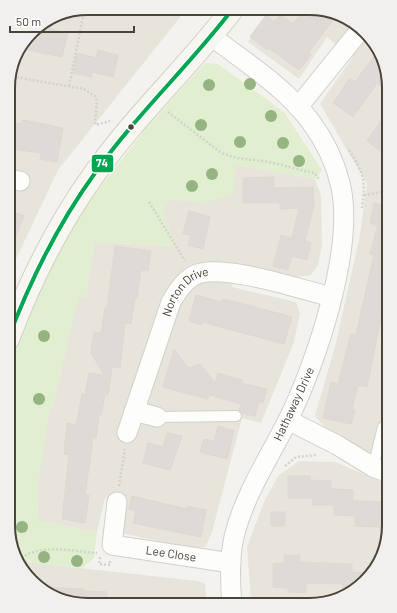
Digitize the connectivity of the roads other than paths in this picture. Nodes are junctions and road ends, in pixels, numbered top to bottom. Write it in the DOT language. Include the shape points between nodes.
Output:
graph roads {
  1 [pos="226,15"];
  2 [pos="357,33"];
  3 [pos="211,36"];
  4 [pos="298,107"];
  5 [pos="331,298"];
  6 [pos="15,322"];
  7 [pos="134,411"];
  8 [pos="236,416"];
  9 [pos="157,417"];
  10 [pos="288,420"];
  11 [pos="127,433"];
  12 [pos="382,448"];
  13 [pos="381,470"];
  14 [pos="116,502"];
  15 [pos="231,563"];
  16 [pos="232,598"];
  1 -- 3 [label="street"];
  2 -- 4 [label="street"];
  3 -- 4 [label="street, Hathaway Drive" via="256,70"];
  3 -- 6 [label="street" via="95,173 30,284"];
  4 -- 5 [label="street, Hathaway Drive" via="311,122 327,150 340,184 343,200 341,251"];
  5 -- 7 [label="street, Norton Drive" via="234,274 211,272 193,276 171,302"];
  5 -- 10 [label="street, Hathaway Drive" via="315,357"];
  7 -- 9 [label="street"];
  7 -- 11 [label="street, Norton Drive"];
  8 -- 9 [label="lane"];
  10 -- 13 [label="street"];
  10 -- 15 [label="street, Hathaway Drive" via="241,514 234,538"];
  12 -- 13 [label="lane"];
  14 -- 15 [label="street, Lee Close" via="111,553"];
  15 -- 16 [label="street, Hathaway Drive"];
}
